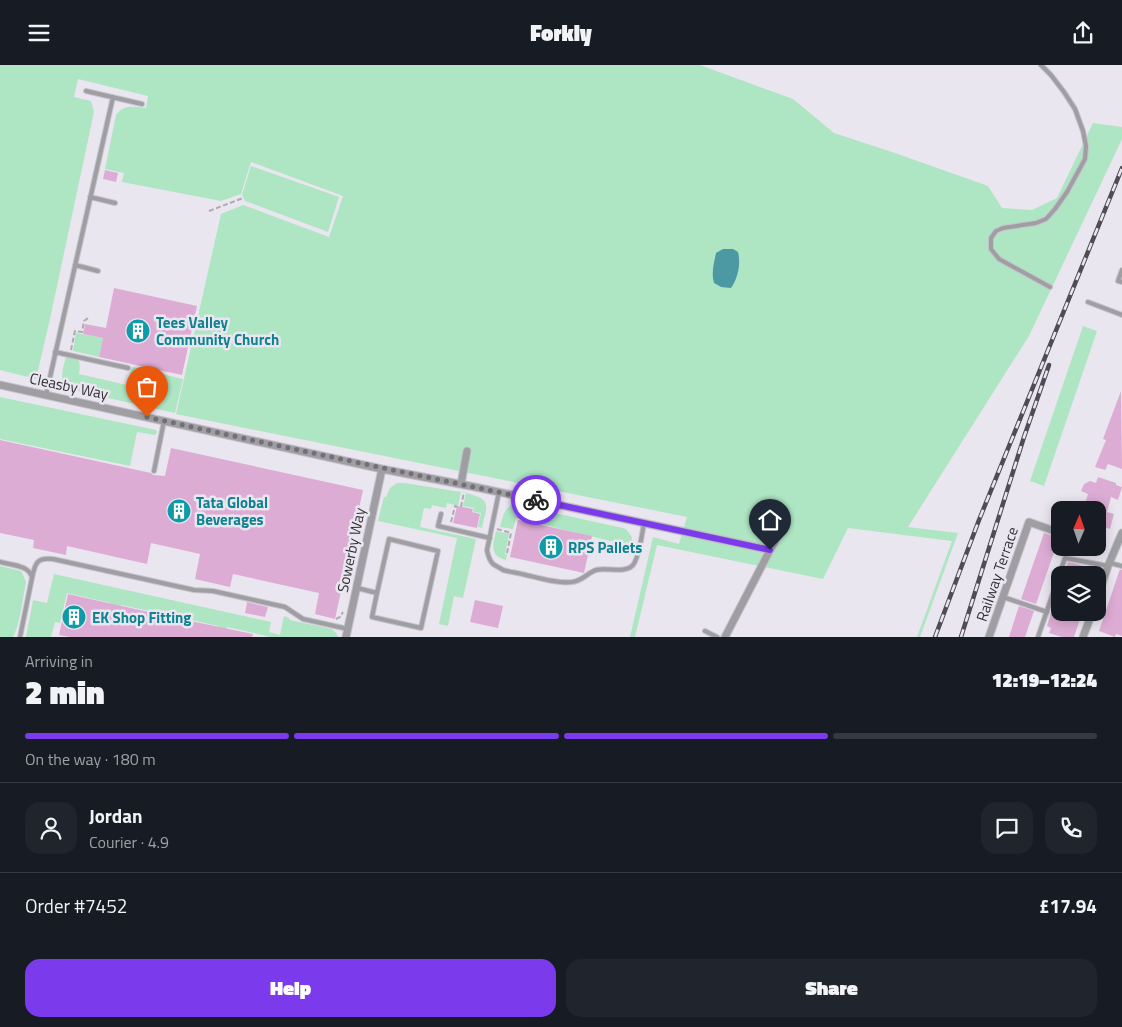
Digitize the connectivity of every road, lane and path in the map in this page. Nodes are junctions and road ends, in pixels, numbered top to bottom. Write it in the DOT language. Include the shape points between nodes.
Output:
graph roads {
  1 [pos="1041,65"];
  2 [pos="86,91"];
  3 [pos="113,97"];
  4 [pos="142,103"];
  5 [pos="90,197"];
  6 [pos="243,198"];
  7 [pos="115,203"];
  8 [pos="210,211"];
  9 [pos="75,265"];
  10 [pos="1122,270"];
  11 [pos="98,271"];
  12 [pos="1122,282"];
  13 [pos="1050,287"];
  14 [pos="1088,302"];
  15 [pos="1122,315"];
  16 [pos="88,318"];
  17 [pos="55,352"];
  18 [pos="70,355"];
  19 [pos="128,368"];
  20 [pos="0,385"];
  21 [pos="46,395"];
  22 [pos="164,421"];
  23 [pos="467,451"];
  24 [pos="382,469"];
  25 [pos="154,471"];
  26 [pos="463,487"];
  27 [pos="499,492"];
  28 [pos="441,514"];
  29 [pos="645,523"];
  30 [pos="450,525"];
  31 [pos="492,528"];
  32 [pos="1051,530"];
  33 [pos="781,531"];
  34 [pos="1121,536"];
  35 [pos="490,538"];
  36 [pos="770,550"];
  37 [pos="507,553"];
  38 [pos="0,562"];
  39 [pos="36,563"];
  40 [pos="1108,565"];
  41 [pos="1122,566"];
  42 [pos="22,567"];
  43 [pos="1106,571"];
  44 [pos="32,578"];
  45 [pos="357,588"];
  46 [pos="377,593"];
  47 [pos="1003,597"];
  48 [pos="1047,612"];
  49 [pos="1089,621"];
  50 [pos="348,629"];
  51 [pos="705,631"];
  52 [pos="20,637"];
  53 [pos="346,637"];
  54 [pos="717,637"];
  55 [pos="725,637"];
  56 [pos="989,637"];
  57 [pos="1038,637"];
  58 [pos="1083,637"];
  1 -- 13 [label="lane" via="1075,109 1086,145 1085,159 1067,192 1046,219 996,231 991,238 991,249 1000,259"];
  2 -- 3 [label="lane"];
  3 -- 4 [label="lane"];
  3 -- 5 [label="lane"];
  5 -- 7 [label="lane"];
  5 -- 9 [label="lane"];
  6 -- 8 [label="path"];
  9 -- 11 [label="lane"];
  9 -- 17 [label="lane"];
  10 -- 12 [label="lane" via="1118,281"];
  14 -- 15 [label="lane"];
  16 -- 18 [label="path" via="82,332 75,331"];
  17 -- 18 [label="lane"];
  17 -- 21 [label="lane"];
  18 -- 19 [label="lane"];
  20 -- 21 [label="street, Cleasby Way"];
  21 -- 22 [label="street, Cleasby Way"];
  22 -- 24 [label="street, Cleasby Way"];
  22 -- 25 [label="lane"];
  23 -- 26 [label="street"];
  24 -- 26 [label="street, Cleasby Way"];
  24 -- 45 [label="street, Sowerby Way"];
  26 -- 27 [label="street, Cleasby Way"];
  26 -- 30 [label="path" via="459,507 455,506"];
  27 -- 29 [label="street, Cleasby Way"];
  27 -- 31 [label="lane"];
  28 -- 35 [label="lane" via="438,526"];
  29 -- 35 [label="lane" via="634,564 630,568 596,570 584,579 572,582 503,569 488,558"];
  29 -- 36 [label="street, Cleasby Way"];
  31 -- 35 [label="lane"];
  31 -- 37 [label="path" via="511,533"];
  32 -- 47 [label="street, Railway Terrace" via="1029,522"];
  33 -- 36 [label="street"];
  34 -- 40 [label="street"];
  36 -- 55 [label="street"];
  38 -- 42 [label="lane"];
  39 -- 42 [label="lane"];
  39 -- 44 [label="lane"];
  39 -- 50 [label="lane" via="46,558 54,559 194,590 213,591 285,607 304,619"];
  40 -- 41 [label="lane"];
  40 -- 43 [label="street"];
  40 -- 48 [label="lane" via="1065,558"];
  42 -- 44 [label="lane" via="31,572"];
  44 -- 52 [label="lane"];
  45 -- 46 [label="lane"];
  45 -- 50 [label="street, Sowerby Way"];
  46 -- 46 [label="lane" via="389,539 438,551 421,628 372,617"];
  47 -- 48 [label="lane"];
  47 -- 56 [label="street, Railway Terrace"];
  48 -- 57 [label="lane"];
  49 -- 58 [label="street"];
  50 -- 53 [label="street, Sowerby Way"];
  51 -- 54 [label="lane"];
}
